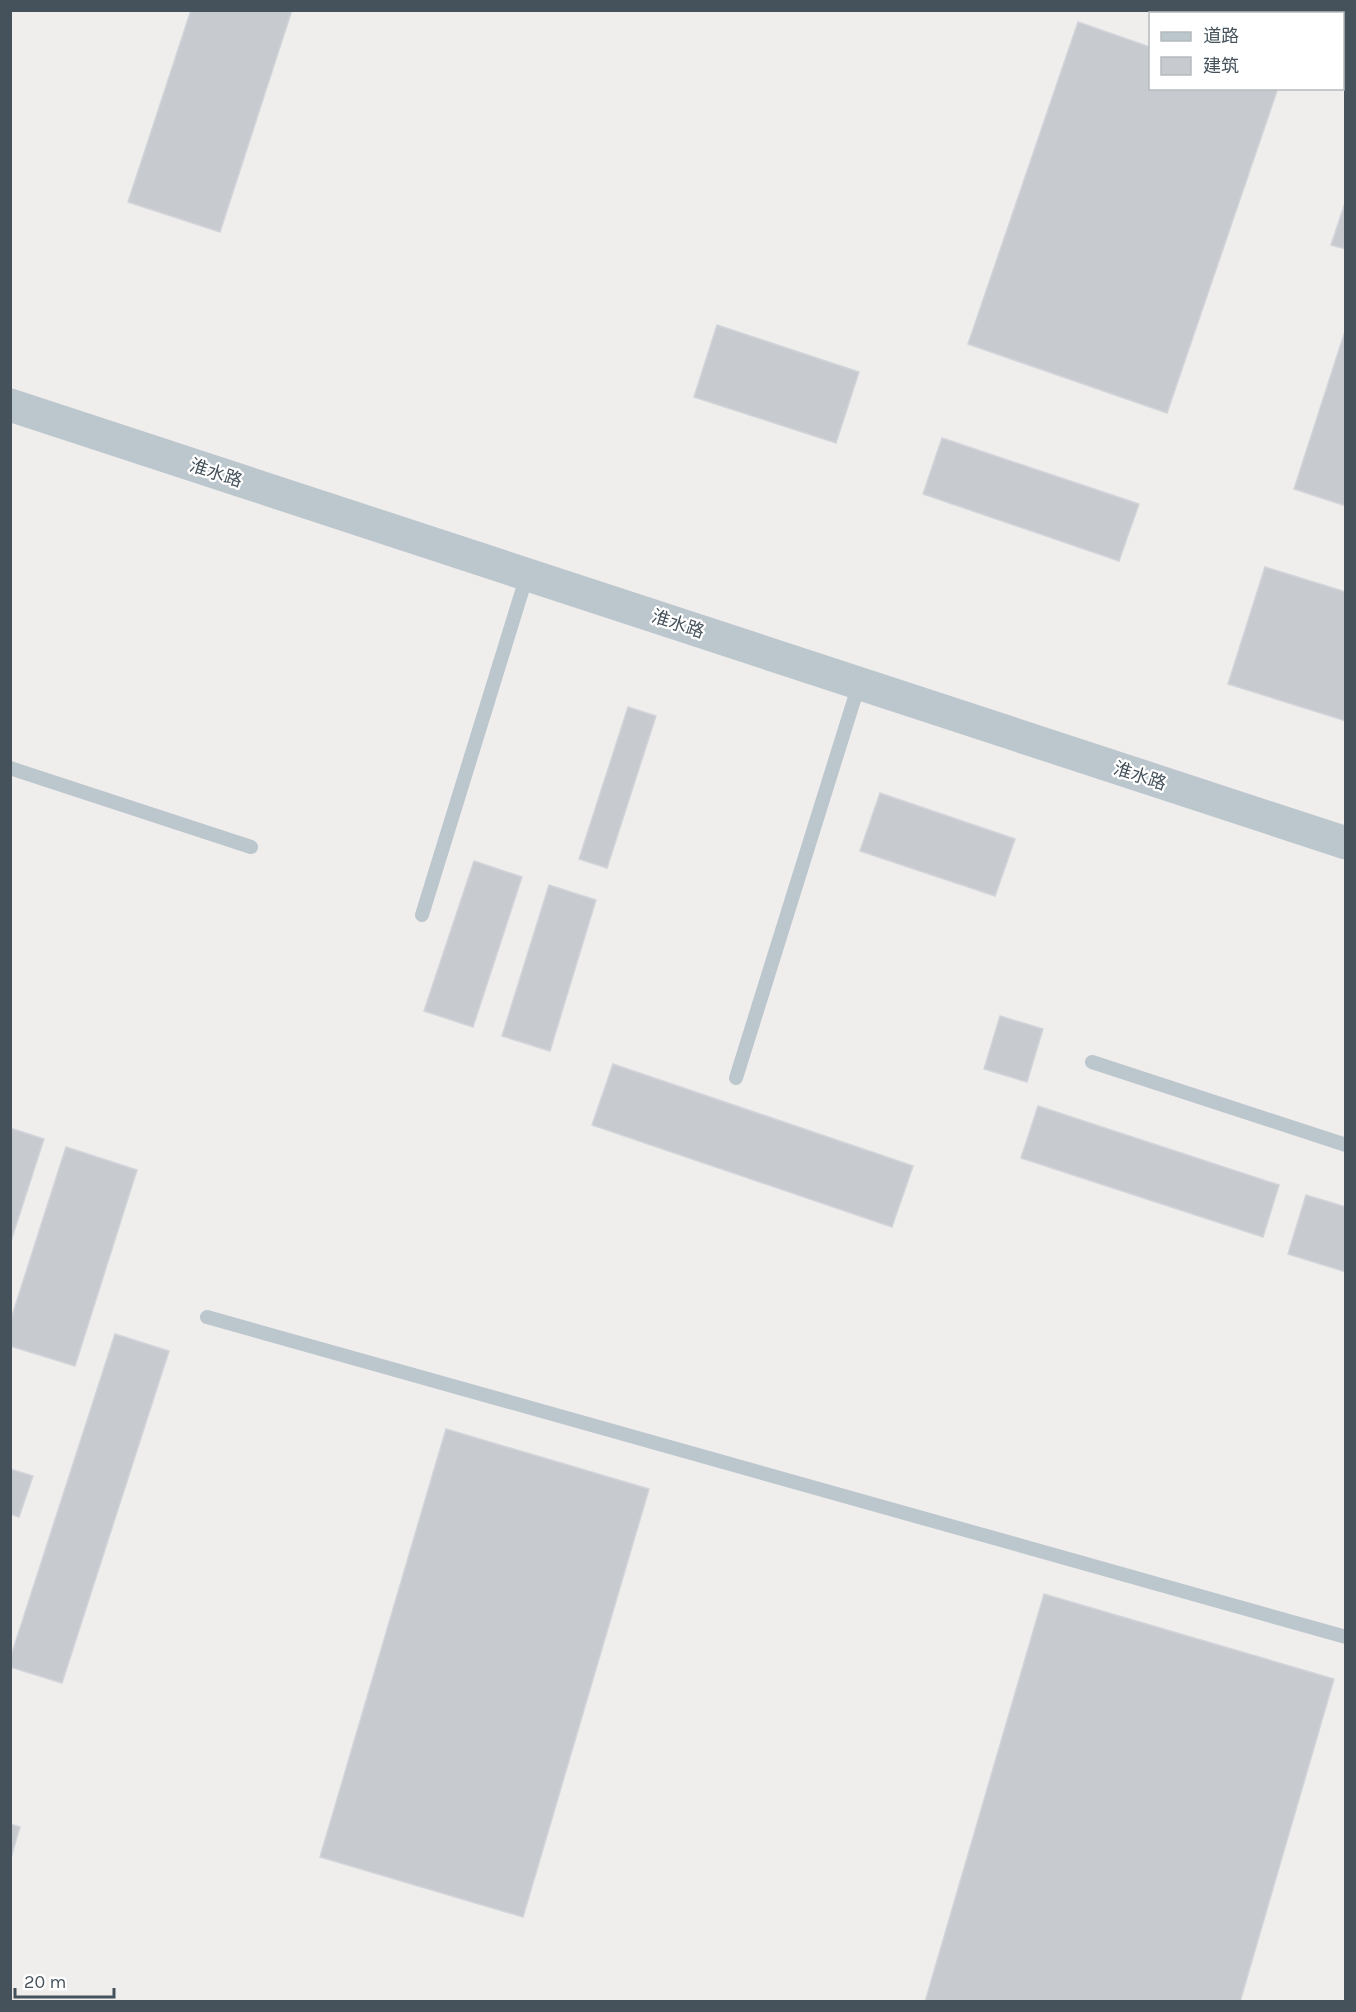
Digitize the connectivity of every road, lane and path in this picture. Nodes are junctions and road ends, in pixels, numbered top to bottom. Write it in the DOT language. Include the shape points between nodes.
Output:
graph roads {
  1 [pos="10,405"];
  2 [pos="527,575"];
  3 [pos="859,684"];
  4 [pos="10,768"];
  5 [pos="1346,843"];
  6 [pos="251,847"];
  7 [pos="422,915"];
  8 [pos="1092,1062"];
  9 [pos="735,1078"];
  10 [pos="1346,1145"];
  11 [pos="207,1317"];
  12 [pos="1346,1637"];
  1 -- 2 [label="street, 淮水路"];
  2 -- 3 [label="street, 淮水路"];
  2 -- 7 [label="lane"];
  3 -- 5 [label="street, 淮水路"];
  3 -- 9 [label="lane"];
  4 -- 6 [label="lane"];
  8 -- 10 [label="lane"];
  11 -- 12 [label="lane"];
}
